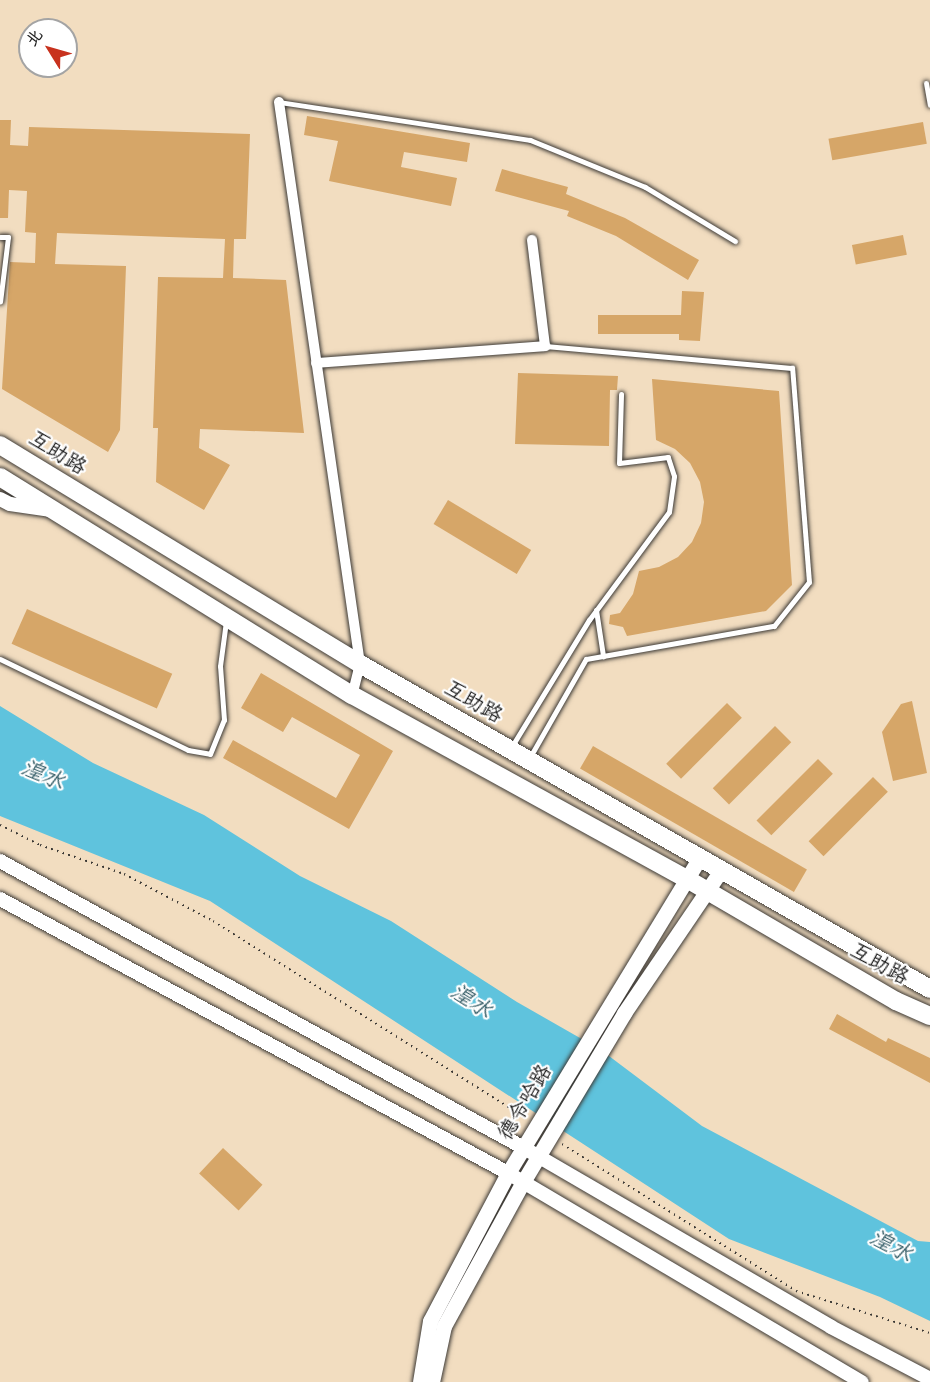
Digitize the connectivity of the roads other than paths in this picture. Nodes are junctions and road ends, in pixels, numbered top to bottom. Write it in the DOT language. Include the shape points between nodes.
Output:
graph roads {
  1 [pos="926,83"];
  2 [pos="279,102"];
  3 [pos="930,105"];
  4 [pos="0,237"];
  5 [pos="532,240"];
  6 [pos="735,241"];
  7 [pos="0,302"];
  8 [pos="545,346"];
  9 [pos="316,363"];
  10 [pos="621,394"];
  11 [pos="0,445"];
  12 [pos="0,477"];
  13 [pos="0,499"];
  14 [pos="52,511"];
  15 [pos="596,610"];
  16 [pos="227,619"];
  17 [pos="603,656"];
  18 [pos="0,659"];
  19 [pos="360,664"];
  20 [pos="352,695"];
  21 [pos="510,750"];
  22 [pos="528,761"];
  23 [pos="699,859"];
  24 [pos="0,861"];
  25 [pos="720,872"];
  26 [pos="687,879"];
  27 [pos="708,892"];
  28 [pos="0,899"];
  29 [pos="930,989"];
  30 [pos="930,1016"];
  31 [pos="524,1148"];
  32 [pos="539,1157"];
  33 [pos="508,1173"];
  34 [pos="523,1182"];
  35 [pos="930,1380"];
  36 [pos="420,1382"];
  37 [pos="432,1382"];
  38 [pos="862,1382"];
  1 -- 3 [label="lane"];
  2 -- 6 [label="lane" via="530,140 645,187"];
  2 -- 9 [label="street"];
  4 -- 7 [label="lane" via="8,237"];
  5 -- 8 [label="street"];
  8 -- 9 [label="street"];
  8 -- 17 [label="lane" via="792,368 809,582 774,626"];
  9 -- 19 [label="street"];
  10 -- 15 [label="lane" via="620,464 668,458 674,476 669,512"];
  11 -- 19 [label="highway, 互助路"];
  12 -- 14 [label="highway, 互助路"];
  13 -- 14 [label="main road"];
  14 -- 16 [label="highway, 互助路"];
  15 -- 17 [label="lane"];
  15 -- 21 [label="lane"];
  16 -- 18 [label="lane" via="220,666 224,720 210,754 188,750"];
  16 -- 20 [label="highway, 互助路"];
  17 -- 22 [label="lane" via="586,659"];
  19 -- 20 [label="street"];
  19 -- 21 [label="highway, 互助路"];
  20 -- 26 [label="highway, 互助路"];
  21 -- 22 [label="highway, 互助路"];
  22 -- 23 [label="highway, 互助路"];
  23 -- 25 [label="highway, 互助路"];
  23 -- 26 [label="main road, 德令哈路"];
  24 -- 31 [label="main road"];
  25 -- 27 [label="main road, 德令哈路"];
  25 -- 29 [label="highway, 互助路"];
  26 -- 27 [label="highway, 互助路"];
  26 -- 31 [label="main road, 德令哈路" via="533,1121"];
  27 -- 30 [label="highway, 互助路" via="896,1001"];
  27 -- 32 [label="main road, 德令哈路" via="624,1012"];
  28 -- 33 [label="main road"];
  31 -- 32 [label="main road"];
  31 -- 33 [label="main road, 德令哈路"];
  32 -- 34 [label="main road, 德令哈路"];
  32 -- 35 [label="main road"];
  33 -- 34 [label="main road"];
  33 -- 36 [label="main road, 德令哈路" via="430,1322"];
  34 -- 37 [label="main road, 德令哈路" via="444,1326"];
  34 -- 38 [label="main road"];
}
